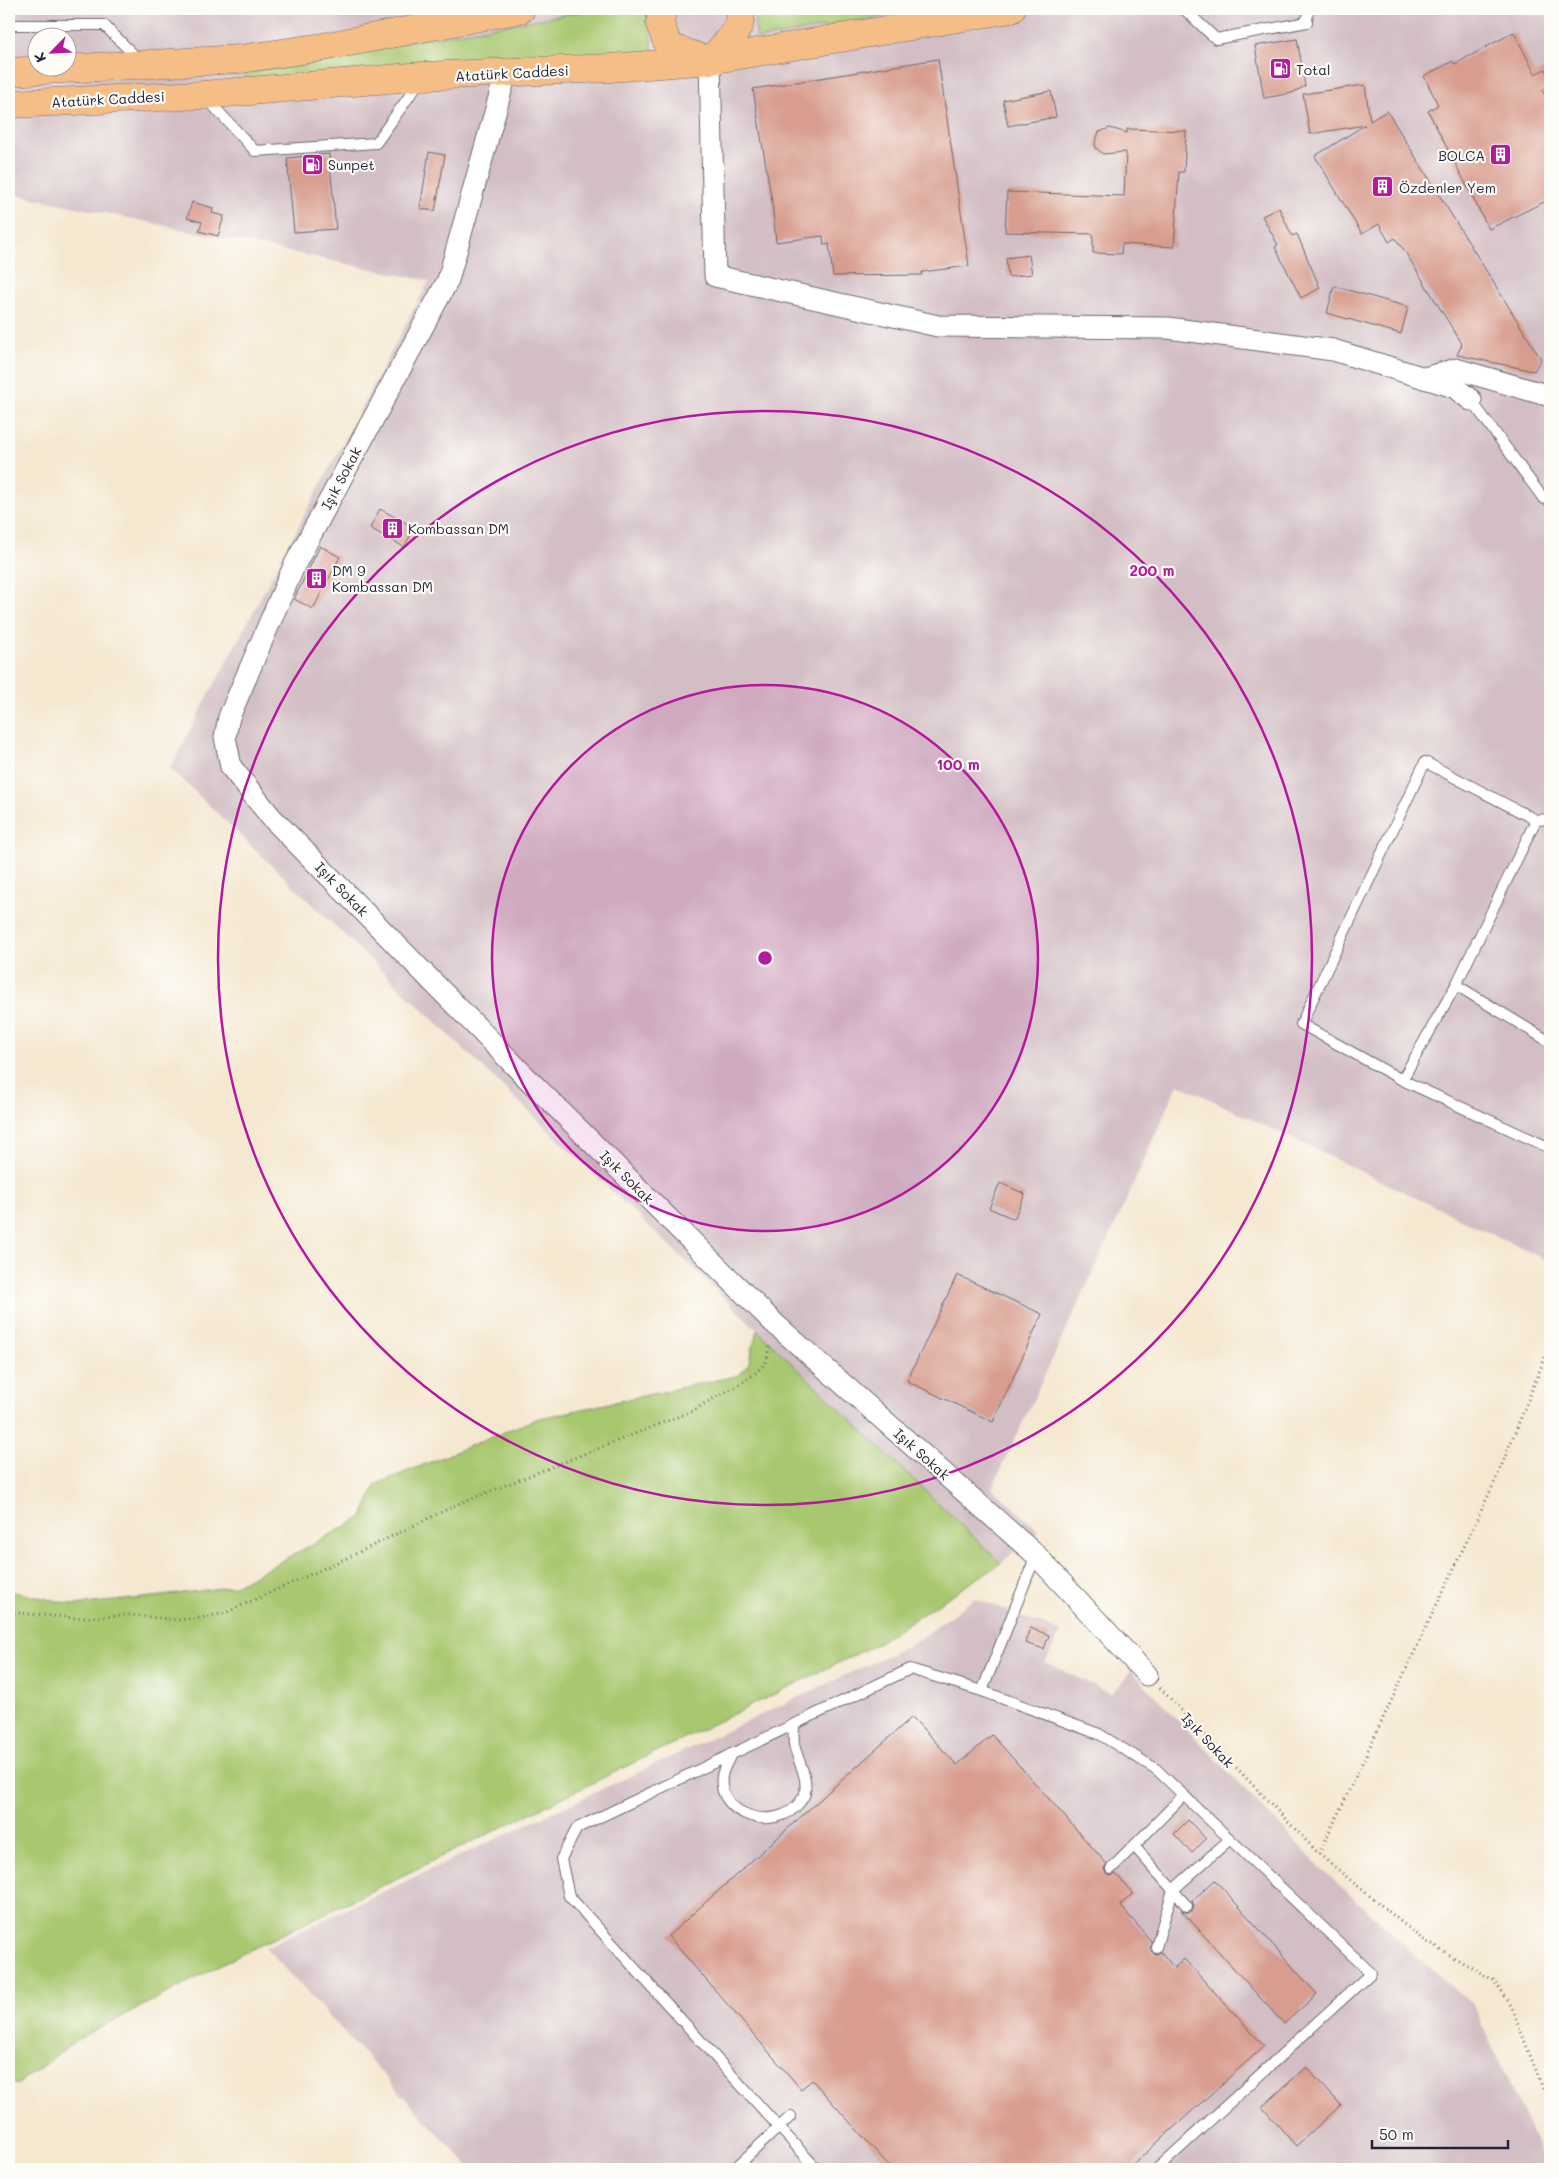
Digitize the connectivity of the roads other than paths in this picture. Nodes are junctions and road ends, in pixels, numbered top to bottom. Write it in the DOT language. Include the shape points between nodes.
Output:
graph roads {
  1 [pos="521,9"];
  2 [pos="662,9"];
  3 [pos="739,9"];
  4 [pos="1011,9"];
  5 [pos="1184,9"];
  6 [pos="1308,9"];
  7 [pos="9,26"];
  8 [pos="710,60"];
  9 [pos="146,66"];
  10 [pos="9,72"];
  11 [pos="506,73"];
  12 [pos="423,76"];
  13 [pos="203,95"];
  14 [pos="9,104"];
  15 [pos="1424,378"];
  16 [pos="1550,396"];
  17 [pos="1471,400"];
  18 [pos="1550,501"];
  19 [pos="1536,820"];
  20 [pos="1550,820"];
  21 [pos="1456,985"];
  22 [pos="1550,1042"];
  23 [pos="1402,1080"];
  24 [pos="1550,1148"];
  25 [pos="1036,1556"];
  26 [pos="1147,1675"];
  27 [pos="982,1691"];
  28 [pos="794,1724"];
  29 [pos="731,1754"];
  30 [pos="1184,1795"];
  31 [pos="1230,1839"];
  32 [pos="1134,1846"];
  33 [pos="1111,1869"];
  34 [pos="1174,1890"];
  35 [pos="1187,1906"];
  36 [pos="1156,1947"];
  37 [pos="792,2116"];
  38 [pos="779,2128"];
  39 [pos="734,2169"];
  40 [pos="817,2169"];
  41 [pos="1157,2169"];
  1 -- 9 [label="main road" via="324,47 241,59"];
  2 -- 8 [label="main road" via="660,24 669,47"];
  3 -- 8 [label="main road" via="738,30"];
  4 -- 8 [label="main road, Atatürk Caddesi"];
  5 -- 6 [label="lane" via="1216,39 1307,22"];
  7 -- 9 [label="lane" via="104,25"];
  8 -- 11 [label="main road, Atatürk Caddesi"];
  8 -- 15 [label="street" via="715,276 938,326 1168,328 1332,350"];
  9 -- 10 [label="main road"];
  11 -- 12 [label="main road, Atatürk Caddesi"];
  11 -- 25 [label="street, Işık Sokak" via="448,280 294,566 229,717 225,738 231,767 271,817 774,1323"];
  12 -- 13 [label="main road, Atatürk Caddesi"];
  12 -- 13 [label="lane" via="376,143 255,151"];
  13 -- 14 [label="main road, Atatürk Caddesi"];
  15 -- 16 [label="street" via="1456,369"];
  15 -- 17 [label="street" via="1454,387"];
  17 -- 18 [label="lane" via="1543,498"];
  19 -- 20 [label="lane"];
  19 -- 21 [label="lane"];
  19 -- 23 [label="lane" via="1425,762 1301,1024"];
  21 -- 22 [label="lane"];
  21 -- 23 [label="lane"];
  23 -- 24 [label="lane"];
  25 -- 26 [label="street, Işık Sokak"];
  25 -- 27 [label="lane"];
  27 -- 28 [label="lane" via="910,1668"];
  27 -- 30 [label="lane" via="1100,1734 1156,1769"];
  28 -- 29 [label="lane"];
  28 -- 29 [label="lane" via="794,1743 806,1779 805,1794 794,1810 782,1817 752,1817 729,1801 722,1776"];
  29 -- 38 [label="lane" via="577,1828 561,1859 569,1896"];
  30 -- 31 [label="lane"];
  30 -- 32 [label="lane"];
  31 -- 34 [label="lane"];
  31 -- 41 [label="lane" via="1371,1973"];
  32 -- 33 [label="lane"];
  32 -- 34 [label="lane"];
  34 -- 35 [label="lane"];
  34 -- 36 [label="lane"];
  37 -- 38 [label="lane"];
  38 -- 39 [label="lane"];
  38 -- 40 [label="lane"];
}
